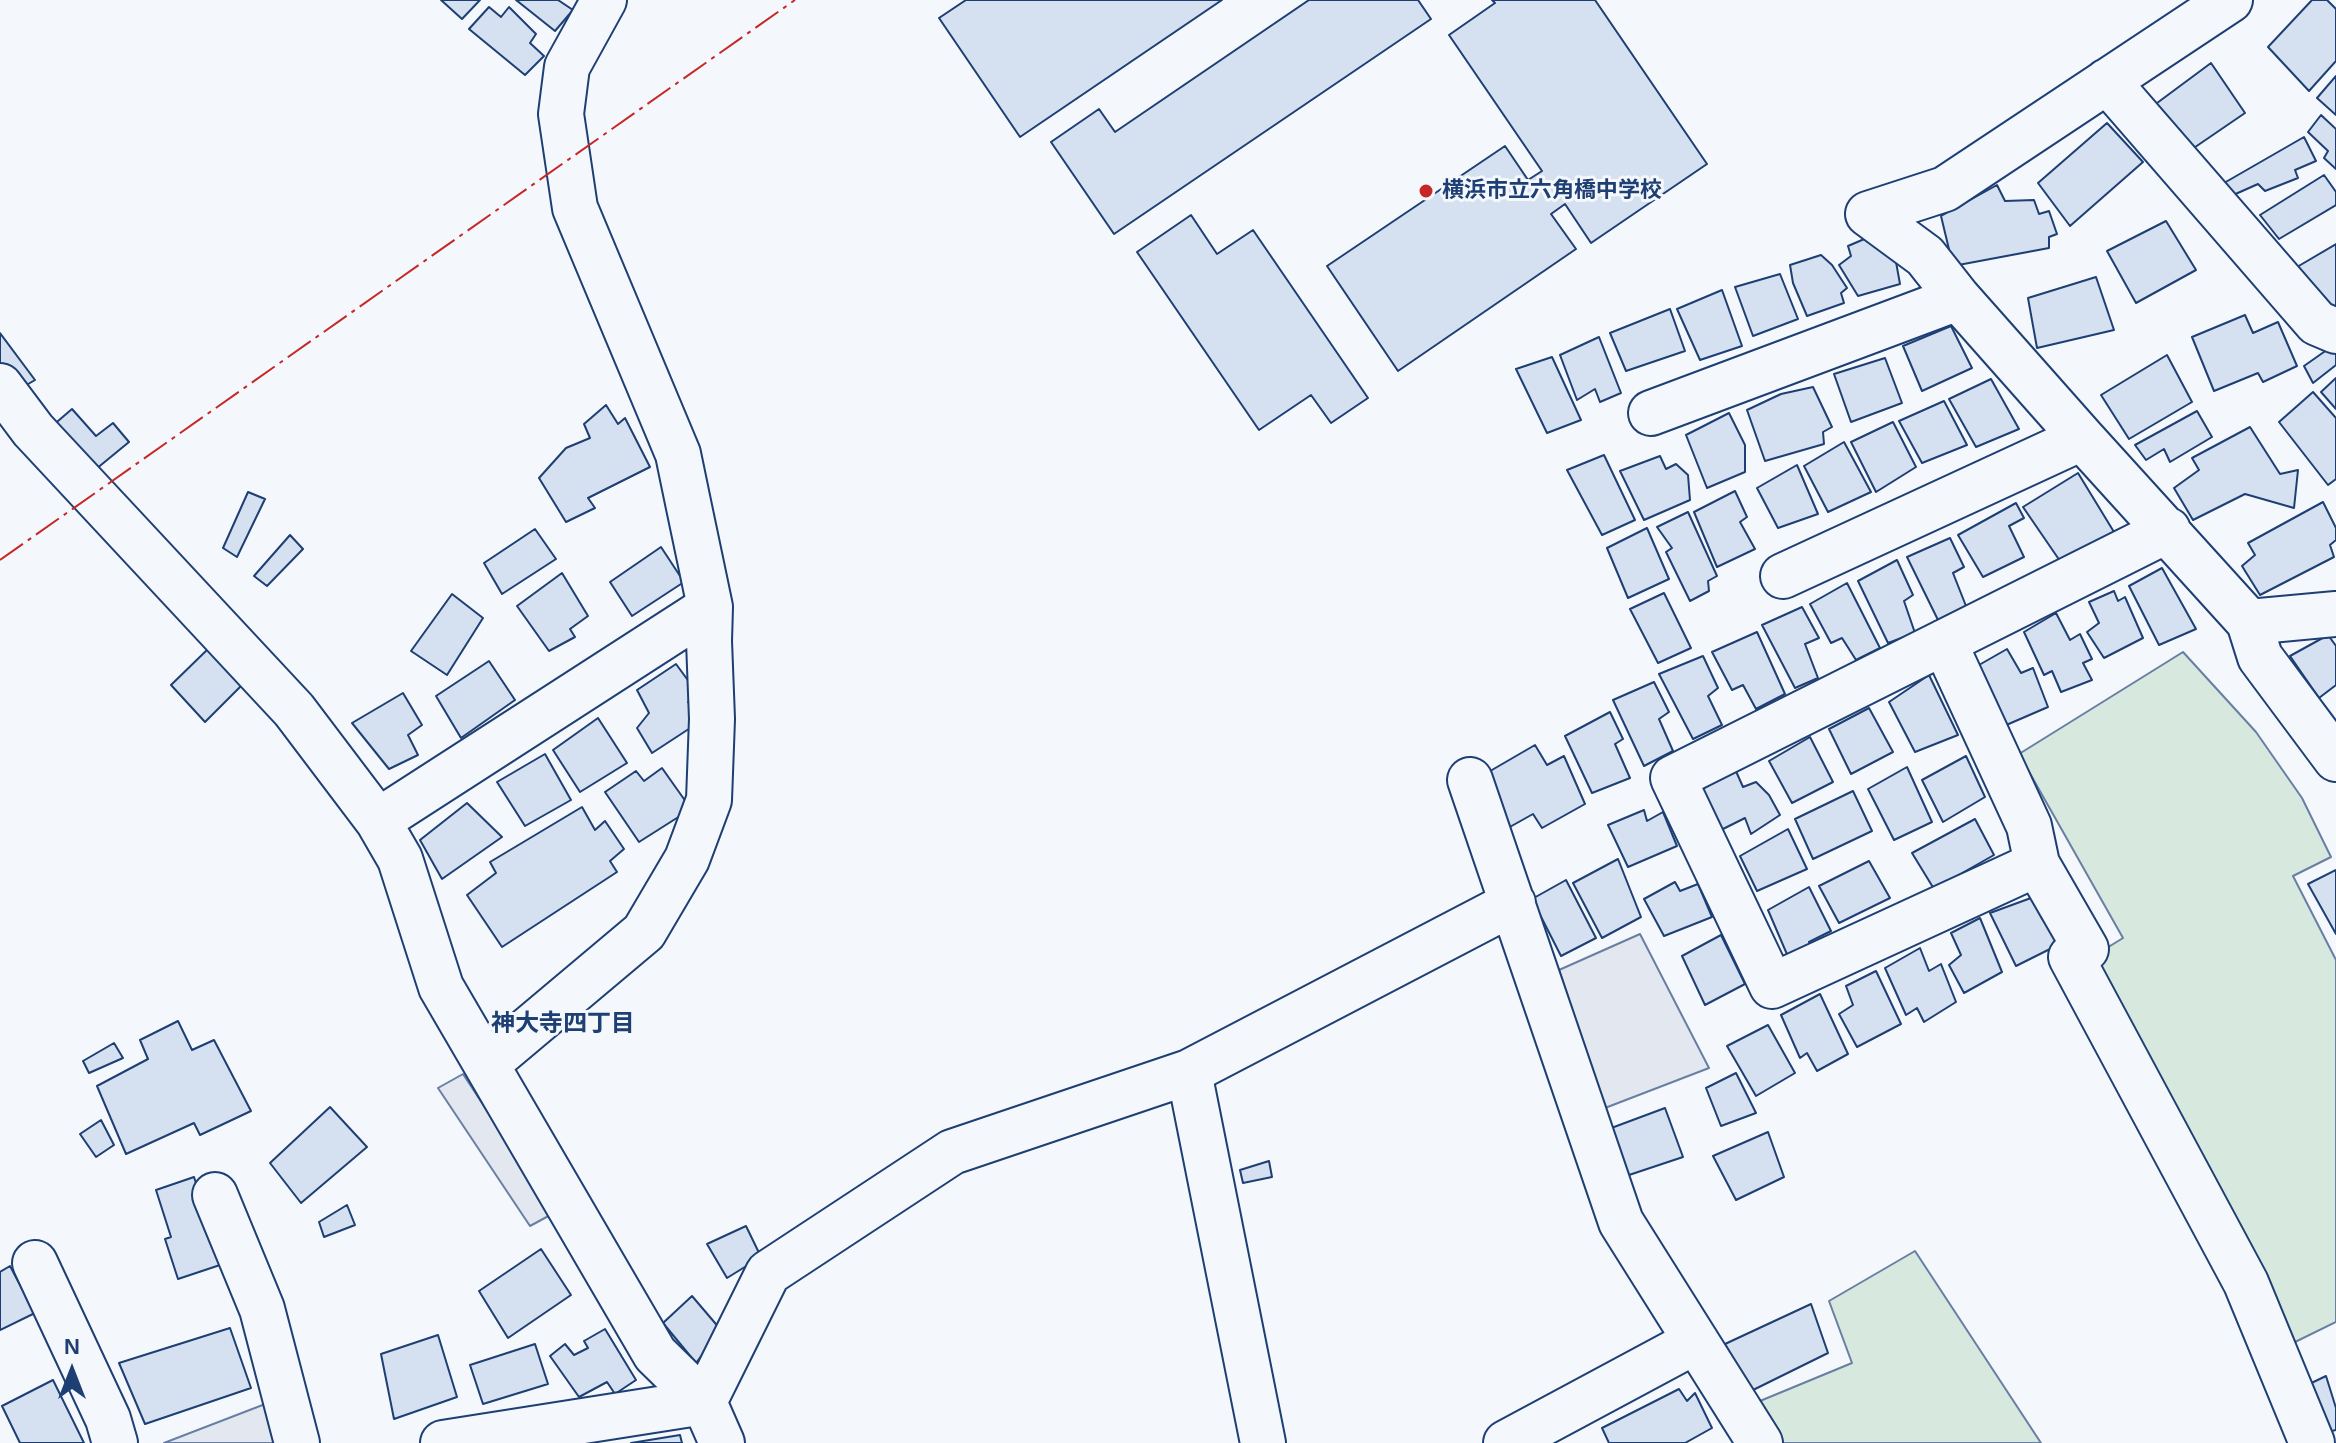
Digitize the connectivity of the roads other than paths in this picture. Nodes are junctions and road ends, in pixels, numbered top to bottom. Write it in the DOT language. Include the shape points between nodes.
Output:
graph roads {
  1 [pos="604,0"];
  2 [pos="2230,0"];
  3 [pos="2107,81"];
  4 [pos="1958,298"];
  5 [pos="2336,331"];
  6 [pos="0,386"];
  7 [pos="1651,413"];
  8 [pos="2082,438"];
  9 [pos="2168,530"];
  10 [pos="1783,576"];
  11 [pos="710,607"];
  12 [pos="2336,614"];
  13 [pos="2249,622"];
  14 [pos="1944,642"];
  15 [pos="2336,759"];
  16 [pos="1470,780"];
  17 [pos="378,821"];
  18 [pos="2037,864"];
  19 [pos="1513,903"];
  20 [pos="487,1064"];
  21 [pos="1189,1072"];
  22 [pos="215,1195"];
  23 [pos="35,1263"];
  24 [pos="1696,1341"];
  25 [pos="704,1402"];
  26 [pos="115,1443"];
  27 [pos="297,1443"];
  28 [pos="443,1443"];
  29 [pos="722,1443"];
  30 [pos="1263,1443"];
  31 [pos="1506,1443"];
  32 [pos="1760,1443"];
  33 [pos="2312,1443"];
  1 -- 11 [label="street" via="567,67 561,114 575,208 678,454"];
  2 -- 3 [label="street"];
  3 -- 4 [label="street" via="1945,189 1868,214 1925,256"];
  3 -- 5 [label="street" via="2317,323"];
  4 -- 7 [label="street"];
  4 -- 8 [label="street"];
  6 -- 17 [label="street" via="33,430 294,710"];
  8 -- 9 [label="street"];
  8 -- 10 [label="street"];
  9 -- 13 [label="street"];
  9 -- 14 [label="street"];
  11 -- 17 [label="street"];
  11 -- 20 [label="street" via="709,800 687,859 644,932"];
  12 -- 13 [label="street"];
  13 -- 15 [label="street" via="2260,657"];
  14 -- 18 [label="street" via="2029,826"];
  14 -- 18 [label="street" via="1673,778 1772,986"];
  16 -- 19 [label="street"];
  17 -- 20 [label="street" via="400,859 441,987"];
  18 -- 33 [label="street" via="2086,949 2071,957 2246,1283"];
  19 -- 21 [label="street"];
  19 -- 24 [label="street" via="1621,1222"];
  20 -- 25 [label="street" via="655,1354"];
  21 -- 25 [label="street" via="952,1152 768,1273"];
  21 -- 30 [label="street"];
  22 -- 27 [label="street" via="262,1309"];
  23 -- 26 [label="street"];
  24 -- 31 [label="street"];
  24 -- 32 [label="street"];
  25 -- 28 [label="street"];
  25 -- 29 [label="street"];
}
